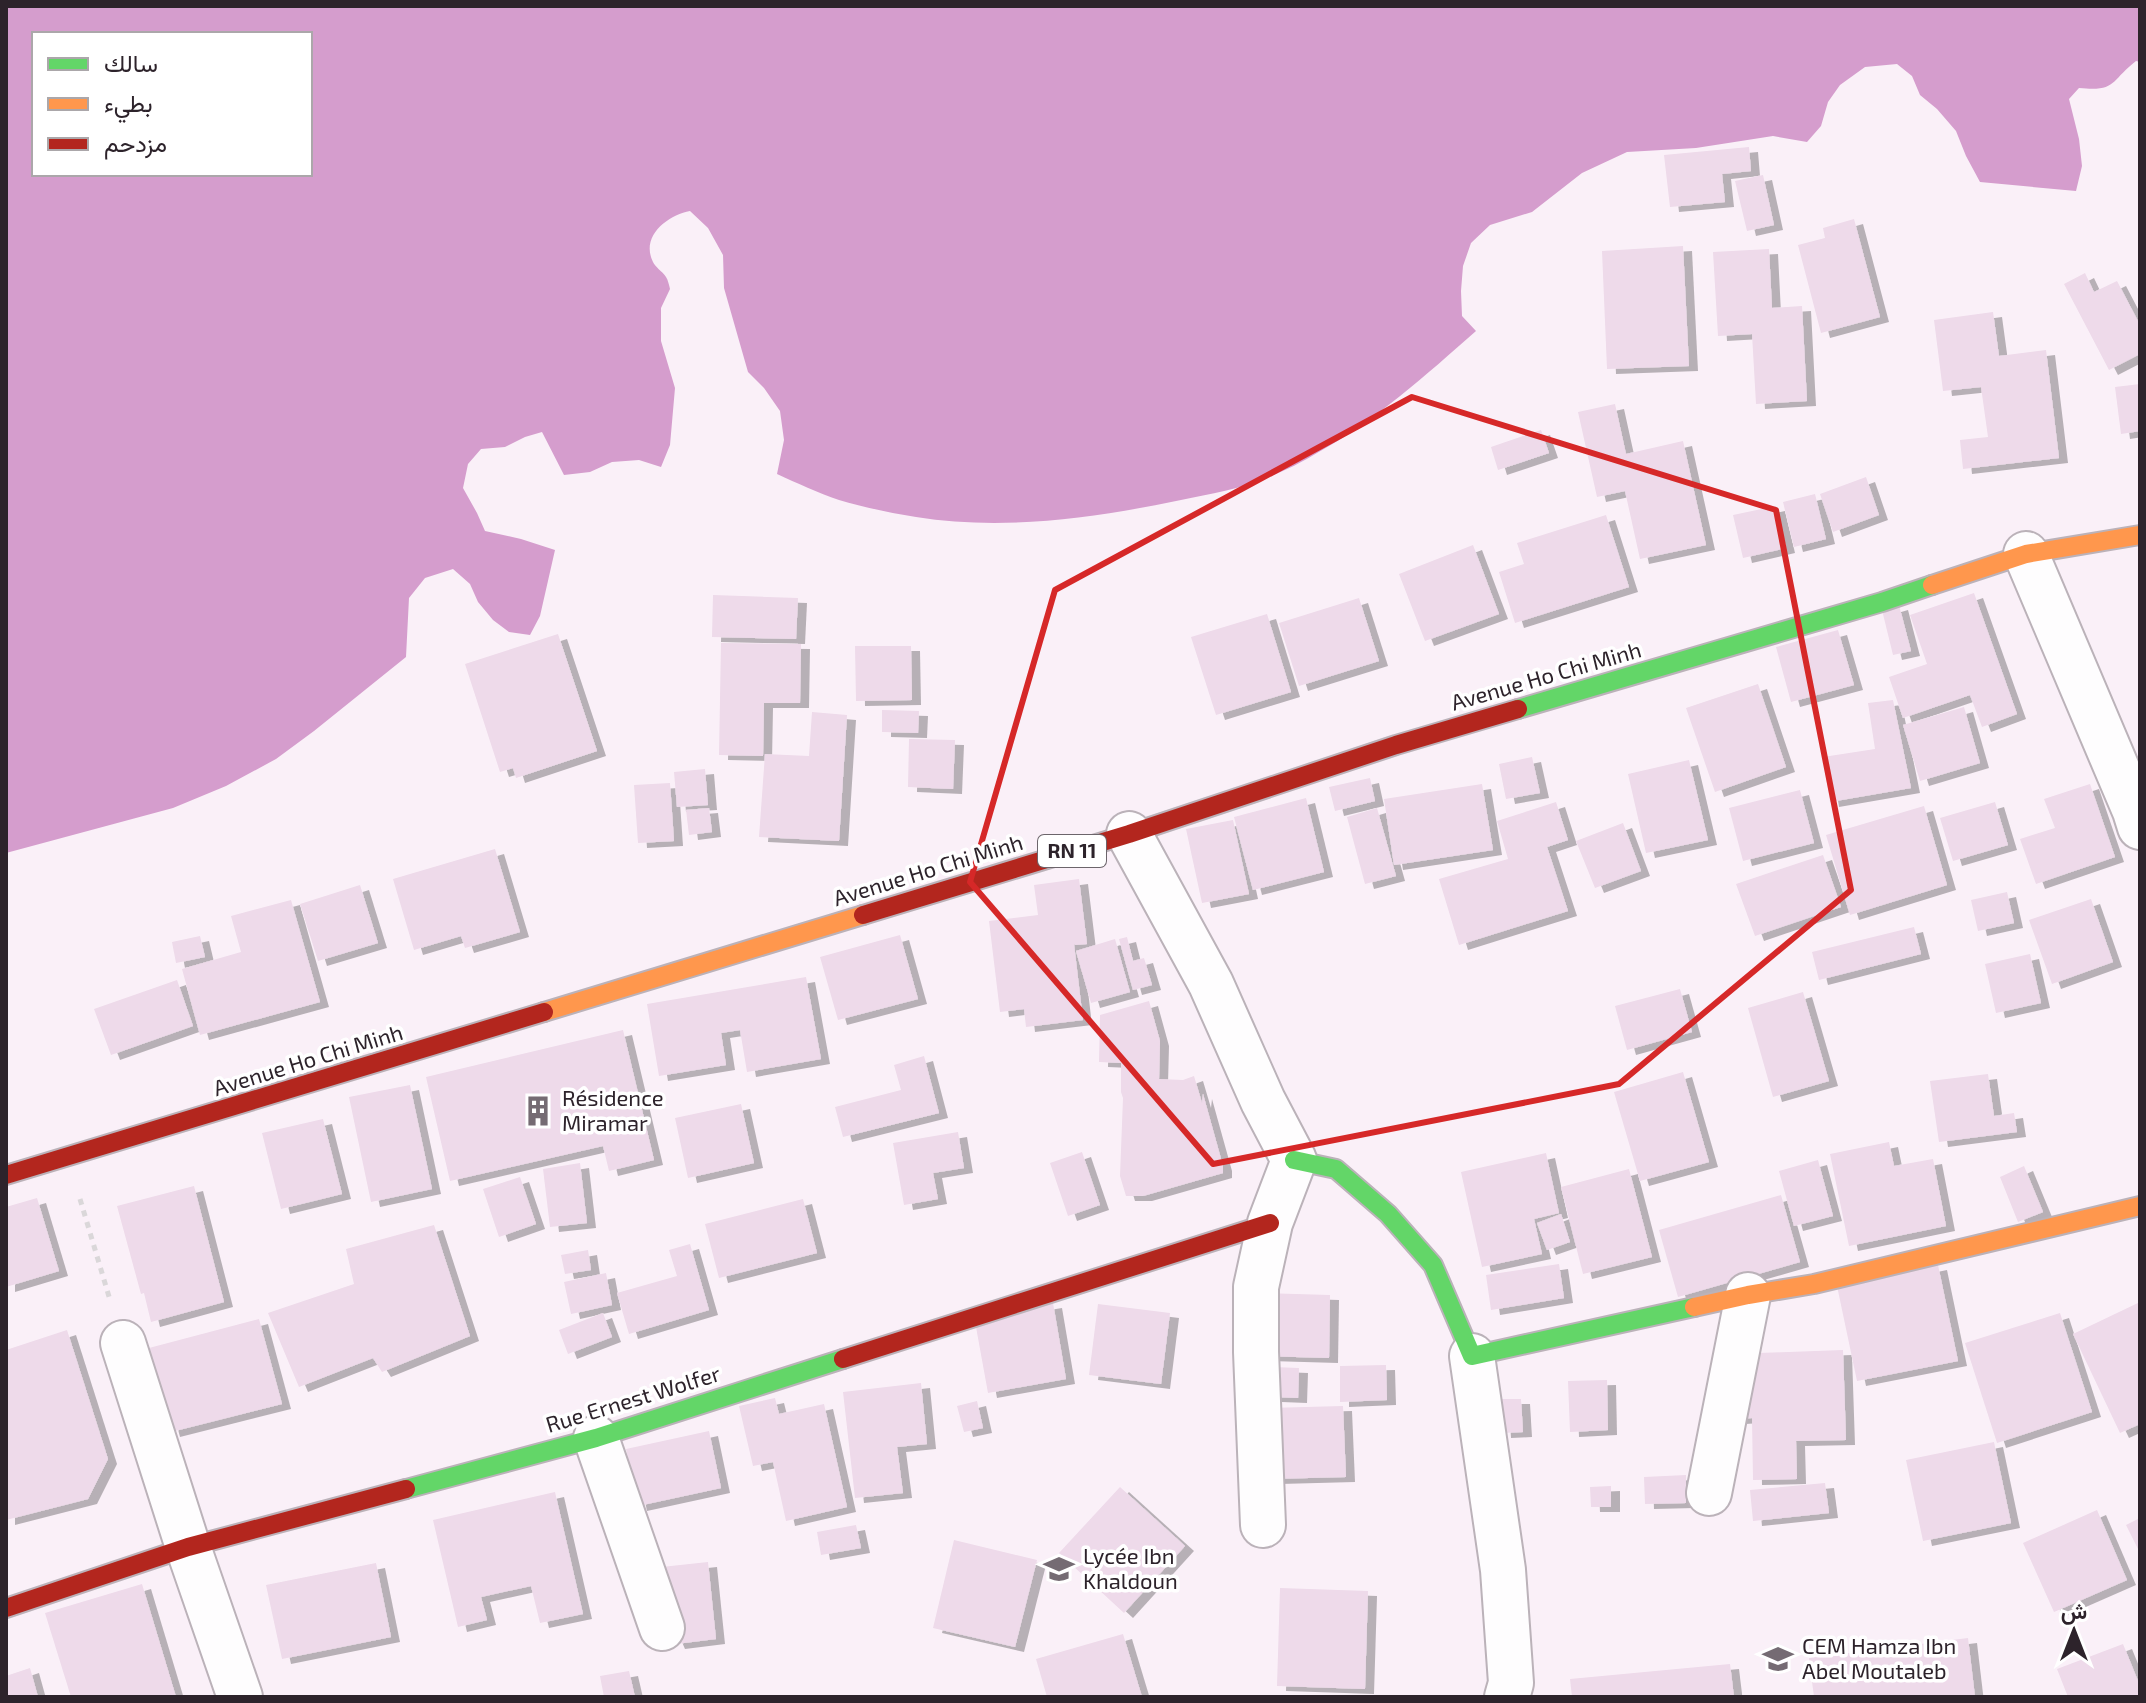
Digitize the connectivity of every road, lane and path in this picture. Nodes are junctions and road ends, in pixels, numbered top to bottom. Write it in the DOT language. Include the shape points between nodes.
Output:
graph roads {
  1 [pos="2140,535"];
  2 [pos="2026,554"];
  3 [pos="2140,827"];
  4 [pos="1129,834"];
  5 [pos="67,1155"];
  6 [pos="1294,1160"];
  7 [pos="6,1175"];
  8 [pos="2140,1206"];
  9 [pos="1270,1223"];
  10 [pos="1748,1295"];
  11 [pos="123,1343"];
  12 [pos="1472,1356"];
  13 [pos="596,1438"];
  14 [pos="1709,1493"];
  15 [pos="1263,1525"];
  16 [pos="188,1547"];
  17 [pos="6,1608"];
  18 [pos="662,1628"];
  19 [pos="240,1697"];
  20 [pos="1507,1697"];
  1 -- 2 [label="street, Avenue Ho Chi Minh / RN 11"];
  2 -- 3 [label="street"];
  2 -- 4 [label="street, Avenue Ho Chi Minh / RN 11" via="1882,602 1396,745"];
  4 -- 5 [label="street, Avenue Ho Chi Minh / RN 11"];
  4 -- 6 [label="street" via="1211,984"];
  5 -- 7 [label="street, Avenue Ho Chi Minh / RN 11"];
  5 -- 11 [label="path"];
  6 -- 9 [label="street"];
  6 -- 12 [label="street" via="1336,1169 1388,1214 1433,1265"];
  8 -- 10 [label="street"];
  9 -- 13 [label="street, Rue Ernest Wolfer"];
  9 -- 15 [label="street" via="1256,1287"];
  10 -- 12 [label="street"];
  10 -- 14 [label="street"];
  11 -- 16 [label="street"];
  12 -- 20 [label="street" via="1503,1570 1511,1683"];
  13 -- 16 [label="street, Rue Ernest Wolfer"];
  13 -- 18 [label="street"];
  16 -- 17 [label="street, Rue Ernest Wolfer"];
  16 -- 19 [label="street"];
}
